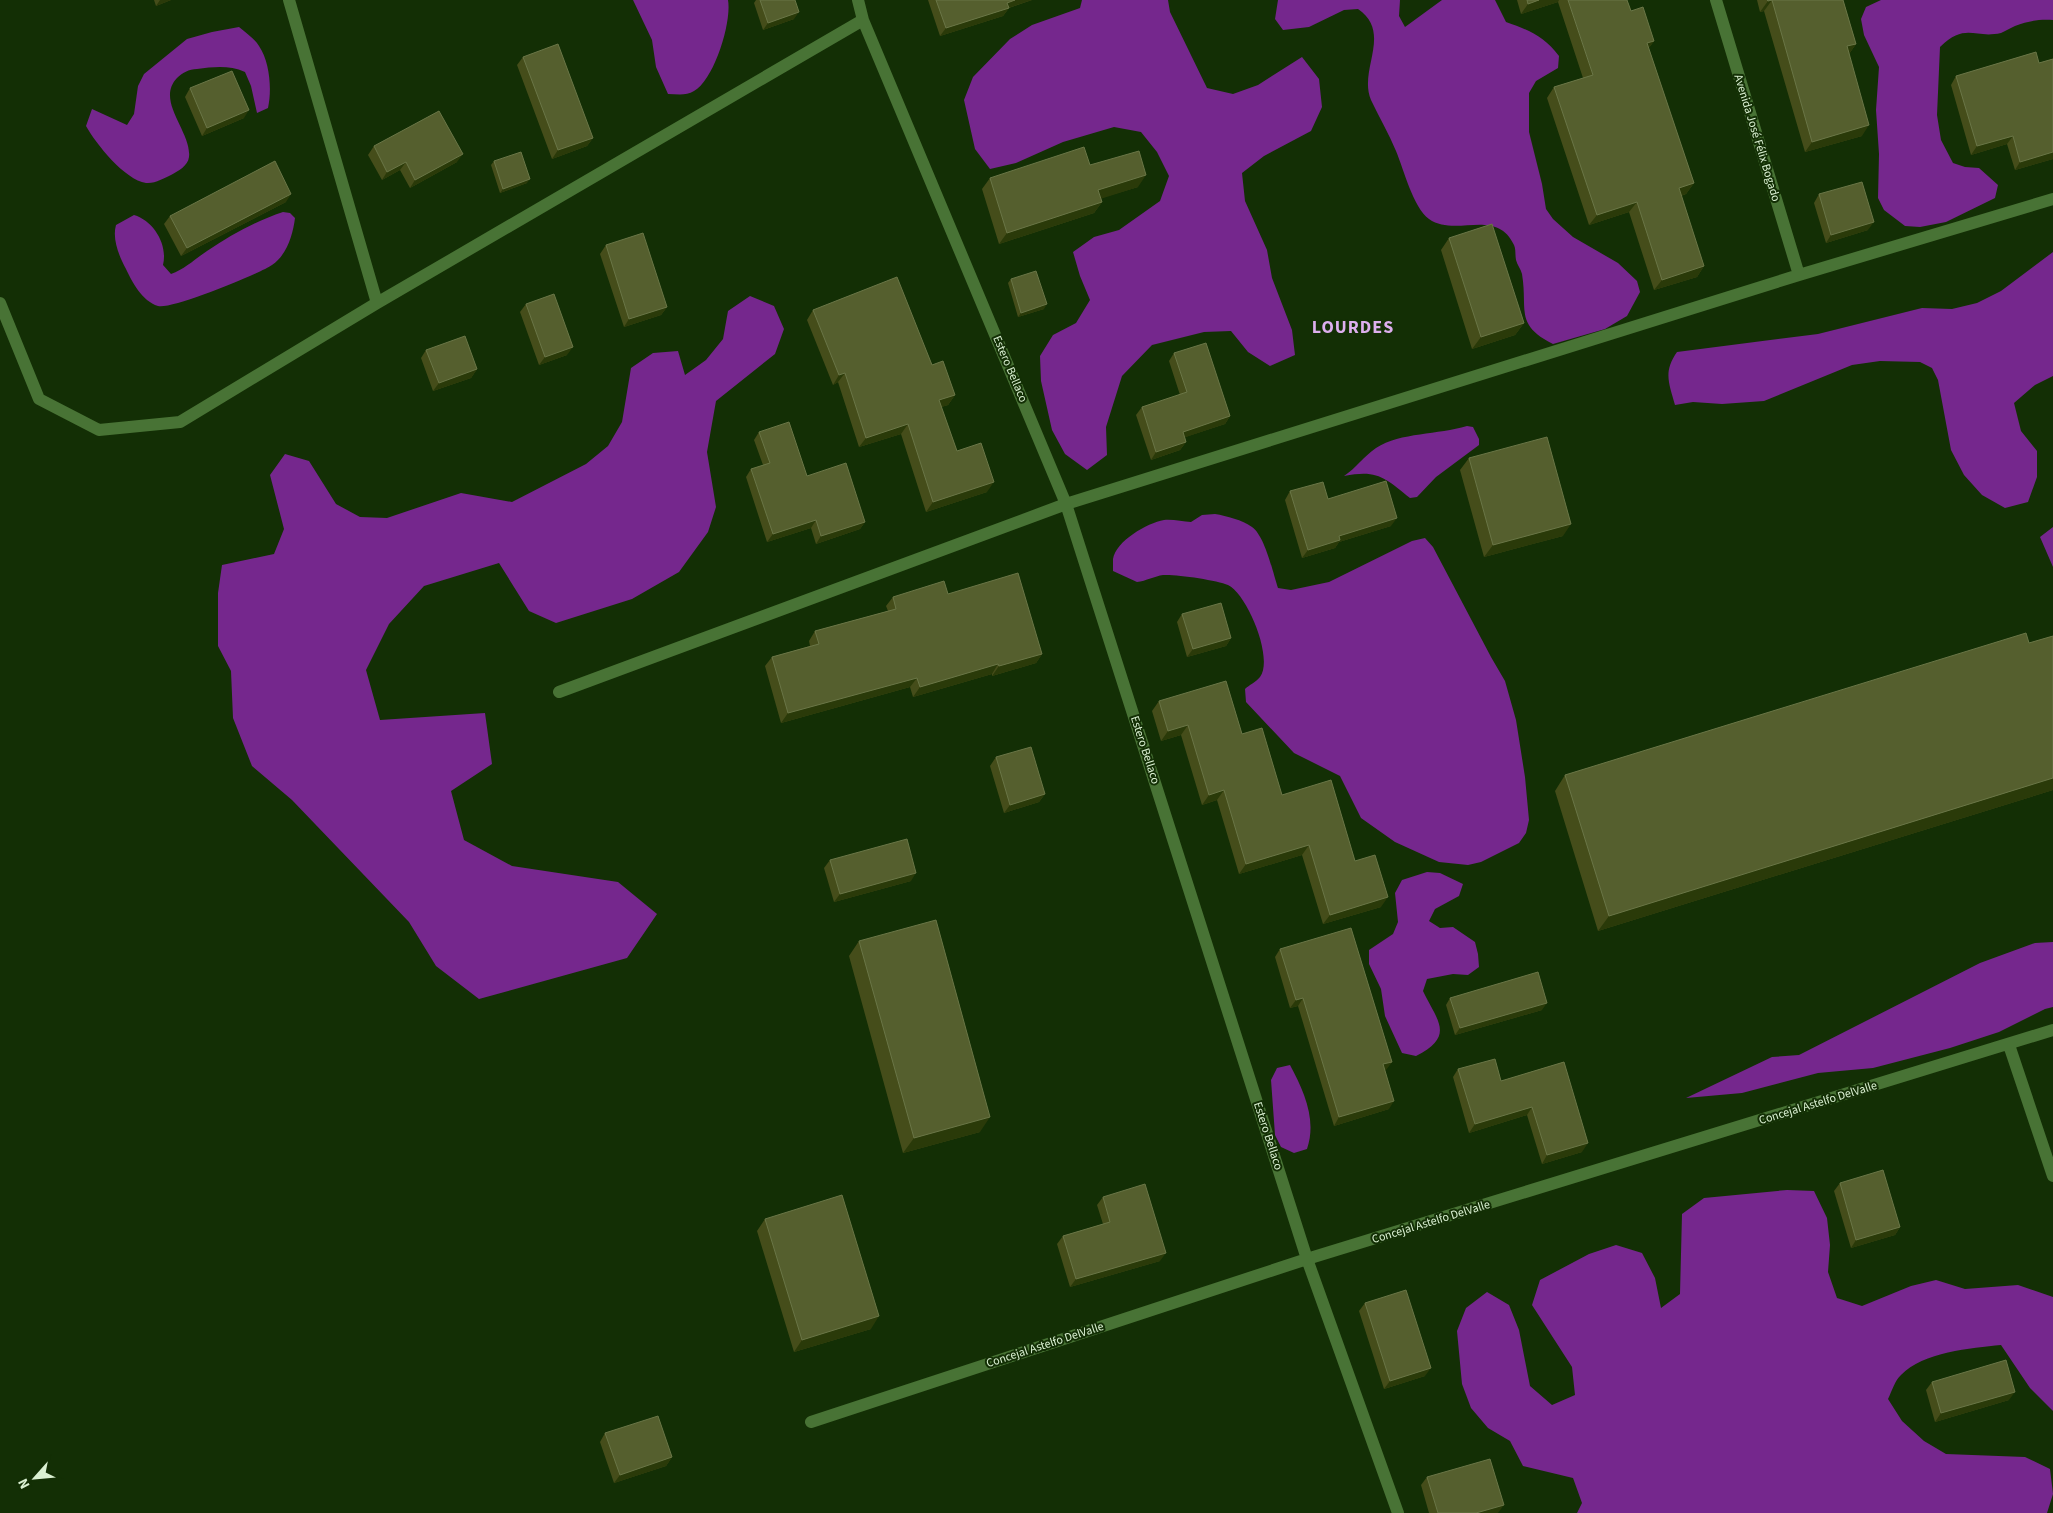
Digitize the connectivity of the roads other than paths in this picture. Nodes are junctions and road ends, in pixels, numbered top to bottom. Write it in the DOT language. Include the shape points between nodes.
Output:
graph roads {
  1 [pos="290,0"];
  2 [pos="858,0"];
  3 [pos="1716,0"];
  4 [pos="863,20"];
  5 [pos="2053,199"];
  6 [pos="1799,275"];
  7 [pos="0,303"];
  8 [pos="376,303"];
  9 [pos="1066,504"];
  10 [pos="559,692"];
  11 [pos="2053,1030"];
  12 [pos="2009,1045"];
  13 [pos="2053,1176"];
  14 [pos="1307,1259"];
  15 [pos="811,1422"];
  16 [pos="1398,1513"];
  1 -- 8 [label="street"];
  2 -- 4 [label="street, Estero Bellaco"];
  3 -- 6 [label="street, Avenida José Félix Bogado"];
  4 -- 8 [label="street"];
  4 -- 9 [label="street, Estero Bellaco"];
  5 -- 6 [label="street"];
  6 -- 9 [label="street"];
  7 -- 8 [label="street" via="39,399 99,430 180,422"];
  9 -- 10 [label="street"];
  9 -- 14 [label="street, Estero Bellaco"];
  11 -- 12 [label="street, Concejal Astelfo DelValle"];
  12 -- 13 [label="street"];
  12 -- 14 [label="street, Concejal Astelfo DelValle"];
  14 -- 15 [label="street, Concejal Astelfo DelValle"];
  14 -- 16 [label="street, Estero Bellaco"];
}
